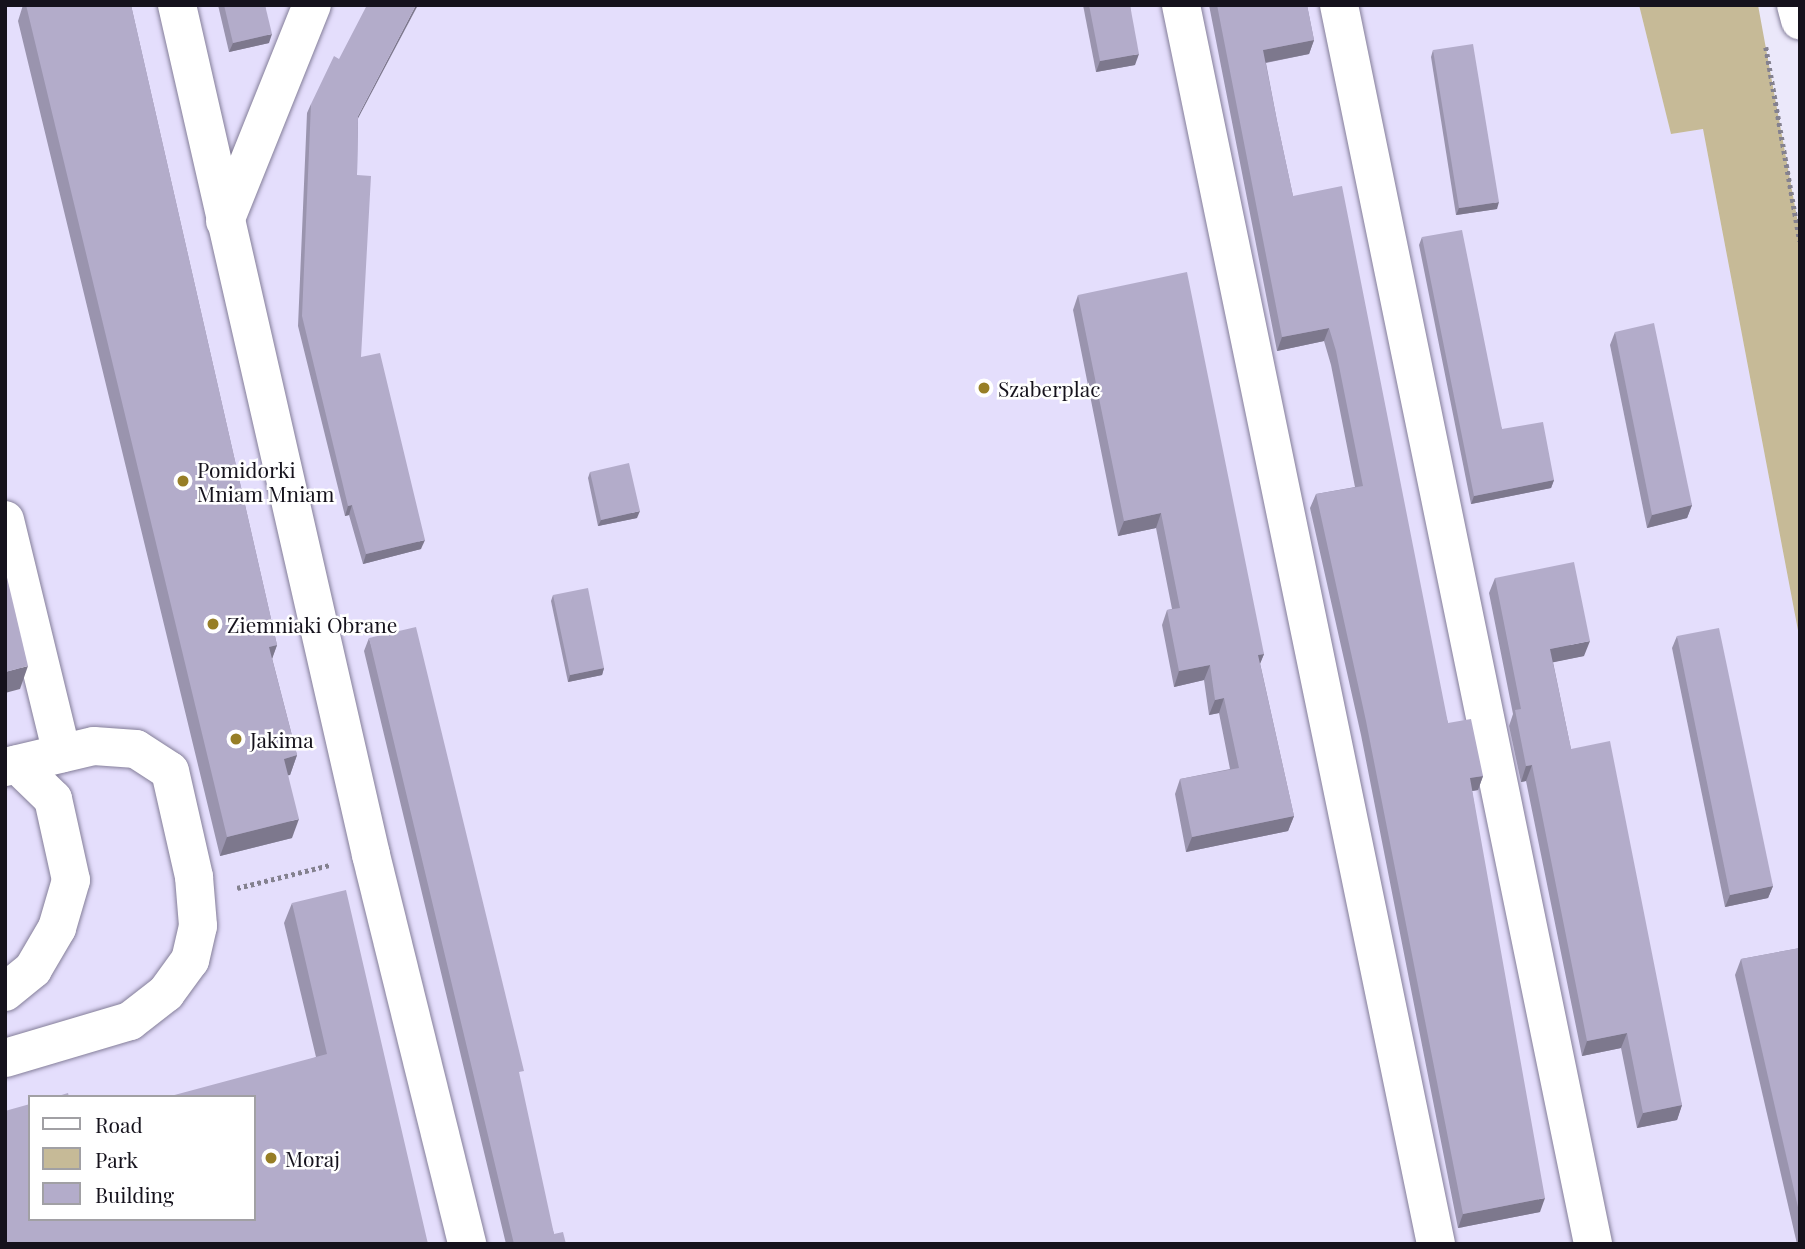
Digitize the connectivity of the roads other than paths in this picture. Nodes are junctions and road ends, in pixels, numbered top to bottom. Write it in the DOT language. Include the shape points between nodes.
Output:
graph roads {
  1 [pos="177,5"];
  2 [pos="312,5"];
  3 [pos="1181,5"];
  4 [pos="1339,5"];
  5 [pos="1796,5"];
  6 [pos="1800,20"];
  7 [pos="225,221"];
  8 [pos="5,520"];
  9 [pos="62,753"];
  10 [pos="11,766"];
  11 [pos="5,992"];
  12 [pos="5,1058"];
  13 [pos="467,1244"];
  14 [pos="1436,1244"];
  15 [pos="1593,1244"];
  1 -- 7 [label="street"];
  2 -- 7 [label="street"];
  3 -- 14 [label="street"];
  4 -- 15 [label="street"];
  5 -- 6 [label="street"];
  7 -- 13 [label="street" via="371,855"];
  8 -- 9 [label="street"];
  9 -- 10 [label="street"];
  9 -- 12 [label="street" via="94,746 136,749 170,771 198,926 190,960 166,993 130,1021"];
  10 -- 11 [label="street" via="53,799 71,880 58,928 33,969"];
}
